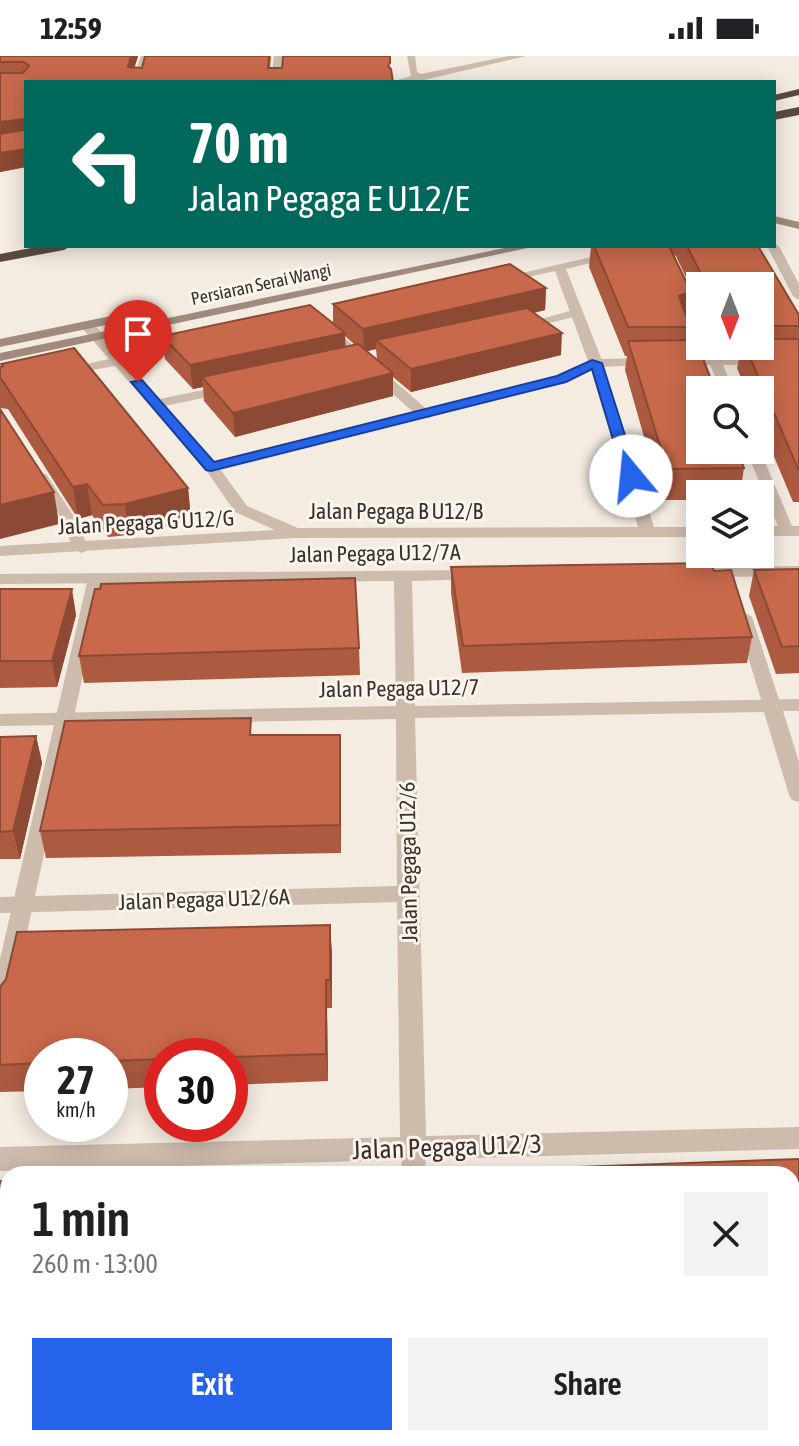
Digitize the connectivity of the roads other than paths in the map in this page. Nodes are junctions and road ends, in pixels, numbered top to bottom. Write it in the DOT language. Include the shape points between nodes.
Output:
graph roads {
  1 [pos="145,56"];
  2 [pos="278,56"];
  3 [pos="411,56"];
  4 [pos="522,56"];
  5 [pos="420,78"];
  6 [pos="138,80"];
  7 [pos="276,80"];
  8 [pos="408,80"];
  9 [pos="799,92"];
  10 [pos="776,98"];
  11 [pos="799,111"];
  12 [pos="776,116"];
  13 [pos="776,208"];
  14 [pos="799,212"];
  15 [pos="776,220"];
  16 [pos="799,226"];
  17 [pos="24,238"];
  18 [pos="0,242"];
  19 [pos="53,248"];
  20 [pos="457,248"];
  21 [pos="521,248"];
  22 [pos="645,248"];
  23 [pos="652,248"];
  24 [pos="774,248"];
  25 [pos="0,258"];
  26 [pos="669,259"];
  27 [pos="559,266"];
  28 [pos="675,273"];
  29 [pos="480,284"];
  30 [pos="799,296"];
  31 [pos="686,297"];
  32 [pos="577,313"];
  33 [pos="313,318"];
  34 [pos="87,325"];
  35 [pos="501,330"];
  36 [pos="98,337"];
  37 [pos="209,341"];
  38 [pos="0,343"];
  39 [pos="0,357"];
  40 [pos="380,357"];
  41 [pos="365,360"];
  42 [pos="120,361"];
  43 [pos="715,361"];
  44 [pos="799,361"];
  45 [pos="656,362"];
  46 [pos="670,362"];
  47 [pos="350,363"];
  48 [pos="596,363"];
  49 [pos="721,376"];
  50 [pos="45,377"];
  51 [pos="245,385"];
  52 [pos="155,404"];
  53 [pos="425,415"];
  54 [pos="760,464"];
  55 [pos="33,465"];
  56 [pos="211,467"];
  57 [pos="793,531"];
  58 [pos="686,532"];
  59 [pos="295,533"];
  60 [pos="648,533"];
  61 [pos="81,548"];
  62 [pos="0,551"];
  63 [pos="799,571"];
  64 [pos="683,573"];
  65 [pos="496,574"];
  66 [pos="403,575"];
  67 [pos="96,578"];
  68 [pos="0,579"];
  69 [pos="734,587"];
  70 [pos="799,705"];
  71 [pos="772,706"];
  72 [pos="405,712"];
  73 [pos="64,719"];
  74 [pos="0,720"];
  75 [pos="799,795"];
  76 [pos="409,894"];
  77 [pos="11,905"];
  78 [pos="0,1006"];
  79 [pos="799,1138"];
  80 [pos="0,1159"];
  81 [pos="414,1161"];
  1 -- 6 [label="street"];
  2 -- 7 [label="street"];
  3 -- 5 [label="street" via="413,73"];
  4 -- 5 [label="street"];
  5 -- 8 [label="street"];
  9 -- 10 [label="highway"];
  11 -- 12 [label="highway"];
  13 -- 14 [label="street"];
  15 -- 16 [label="street"];
  17 -- 18 [label="highway"];
  19 -- 25 [label="highway"];
  20 -- 34 [label="street, Persiaran Serai Wangi"];
  21 -- 36 [label="street, Persiaran Serai Wangi"];
  22 -- 27 [label="street"];
  23 -- 26 [label="lane"];
  24 -- 30 [label="street"];
  27 -- 29 [label="street"];
  27 -- 32 [label="street"];
  28 -- 31 [label="lane"];
  32 -- 35 [label="lane"];
  32 -- 48 [label="street"];
  33 -- 41 [label="lane"];
  34 -- 36 [label="street, Jalan Pegaga B U12/B"];
  34 -- 38 [label="street, Persiaran Serai Wangi"];
  36 -- 39 [label="street, Persiaran Serai Wangi"];
  36 -- 42 [label="street, Jalan Pegaga B U12/B"];
  37 -- 42 [label="street"];
  40 -- 41 [label="lane"];
  41 -- 47 [label="lane"];
  41 -- 53 [label="lane"];
  42 -- 50 [label="street"];
  42 -- 52 [label="street, Jalan Pegaga B U12/B"];
  43 -- 44 [label="lane"];
  43 -- 46 [label="lane"];
  43 -- 49 [label="lane"];
  45 -- 48 [label="lane"];
  48 -- 53 [label="street" via="562,379"];
  48 -- 60 [label="street"];
  51 -- 52 [label="lane"];
  52 -- 56 [label="street, Jalan Pegaga B U12/B"];
  53 -- 56 [label="street"];
  54 -- 57 [label="lane"];
  55 -- 61 [label="lane"];
  56 -- 59 [label="street, Jalan Pegaga B U12/B" via="241,509"];
  58 -- 60 [label="street, Jalan Pegaga B U12/B"];
  59 -- 60 [label="street, Jalan Pegaga B U12/B"];
  59 -- 61 [label="street, Jalan Pegaga G U12/G"];
  61 -- 62 [label="street, Jalan Pegaga G U12/G"];
  63 -- 69 [label="street"];
  64 -- 69 [label="street"];
  65 -- 66 [label="street, Jalan Pegaga U12/7A"];
  66 -- 67 [label="street, Jalan Pegaga U12/7A"];
  66 -- 72 [label="street, Jalan Pegaga U12/6"];
  67 -- 68 [label="street, Jalan Pegaga U12/7A"];
  67 -- 73 [label="lane"];
  69 -- 71 [label="lane"];
  70 -- 71 [label="street, Jalan Pegaga U12/7"];
  71 -- 72 [label="street, Jalan Pegaga U12/7"];
  71 -- 75 [label="street"];
  72 -- 73 [label="street, Jalan Pegaga U12/7"];
  72 -- 76 [label="street, Jalan Pegaga U12/6"];
  73 -- 74 [label="street, Jalan Pegaga U12/7"];
  73 -- 77 [label="lane"];
  76 -- 77 [label="street, Jalan Pegaga U12/6A"];
  76 -- 81 [label="street, Jalan Pegaga U12/6"];
  77 -- 78 [label="lane"];
  79 -- 81 [label="street, Jalan Pegaga U12/3"];
  80 -- 81 [label="street, Jalan Pegaga U12/3"];
}
